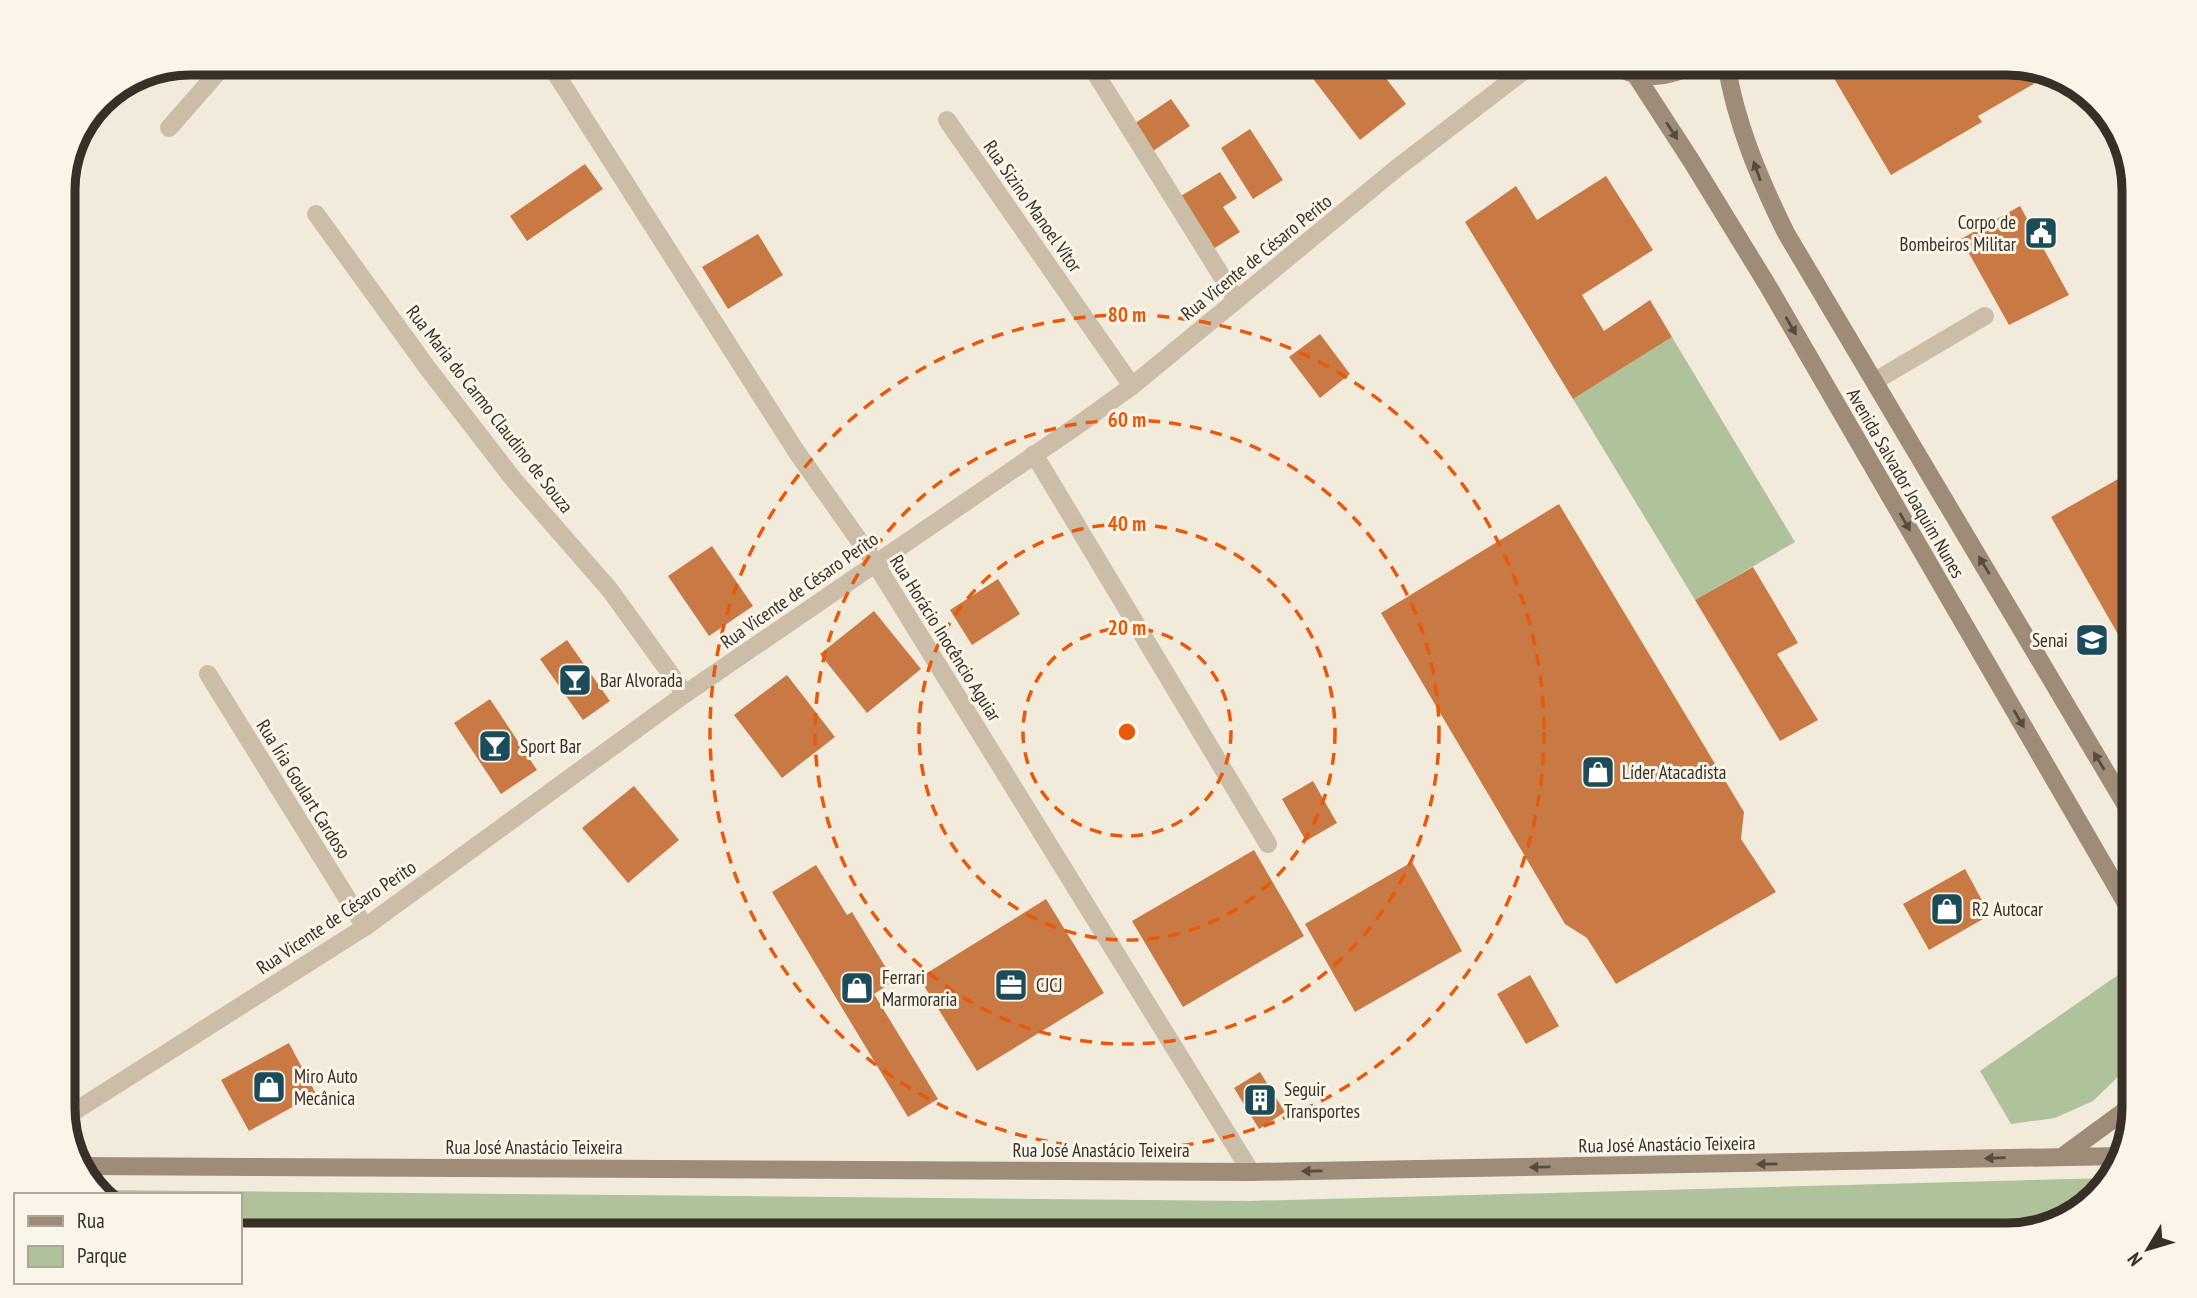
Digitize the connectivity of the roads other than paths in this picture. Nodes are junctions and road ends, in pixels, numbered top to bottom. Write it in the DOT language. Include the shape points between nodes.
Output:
graph roads {
  1 [pos="215,75"];
  2 [pos="557,75"];
  3 [pos="1096,75"];
  4 [pos="1518,75"];
  5 [pos="1636,75"];
  6 [pos="1642,75"];
  7 [pos="1670,75"];
  8 [pos="1728,75"];
  9 [pos="947,120"];
  10 [pos="169,128"];
  11 [pos="316,214"];
  12 [pos="1236,299"];
  13 [pos="1985,316"];
  14 [pos="1875,381"];
  15 [pos="1132,386"];
  16 [pos="1034,454"];
  17 [pos="875,563"];
  18 [pos="208,674"];
  19 [pos="685,694"];
  20 [pos="2122,800"];
  21 [pos="1268,844"];
  22 [pos="2122,896"];
  23 [pos="365,927"];
  24 [pos="75,1111"];
  25 [pos="2122,1113"];
  26 [pos="2063,1156"];
  27 [pos="2111,1156"];
  28 [pos="91,1166"];
  29 [pos="1251,1172"];
  1 -- 10 [label="street"];
  2 -- 17 [label="street, Rua Horácio Inocêncio Aguiar" via="796,451"];
  3 -- 12 [label="street"];
  4 -- 12 [label="street, Rua Vicente de Césaro Perito"];
  5 -- 22 [label="main road, Avenida Salvador Joaquim Nunes, one-way" via="1768,286"];
  6 -- 7 [label="main road"];
  14 -- 8 [label="main road, Avenida Salvador Joaquim Nunes, one-way" via="1760,182 1732,102"];
  9 -- 15 [label="street, Rua Sizino Manoel Vítor"];
  11 -- 19 [label="street, Rua Maria do Carmo Claudino de Souza" via="460,410 610,590"];
  12 -- 15 [label="street, Rua Vicente de Césaro Perito"];
  13 -- 14 [label="street"];
  20 -- 14 [label="main road, Avenida Salvador Joaquim Nunes, one-way"];
  15 -- 16 [label="street, Rua Vicente de Césaro Perito"];
  16 -- 17 [label="street, Rua Vicente de Césaro Perito"];
  16 -- 21 [label="street"];
  17 -- 19 [label="street, Rua Vicente de Césaro Perito"];
  17 -- 29 [label="street, Rua Horácio Inocêncio Aguiar"];
  18 -- 23 [label="street, Rua Íria Goulart Cardoso"];
  19 -- 23 [label="street, Rua Vicente de Césaro Perito"];
  23 -- 24 [label="street, Rua Vicente de Césaro Perito"];
  25 -- 26 [label="main road"];
  26 -- 27 [label="main road, Rua José Anastácio Teixeira"];
  26 -- 29 [label="main road, Rua José Anastácio Teixeira, one-way"];
  28 -- 29 [label="main road, Rua José Anastácio Teixeira"];
}
